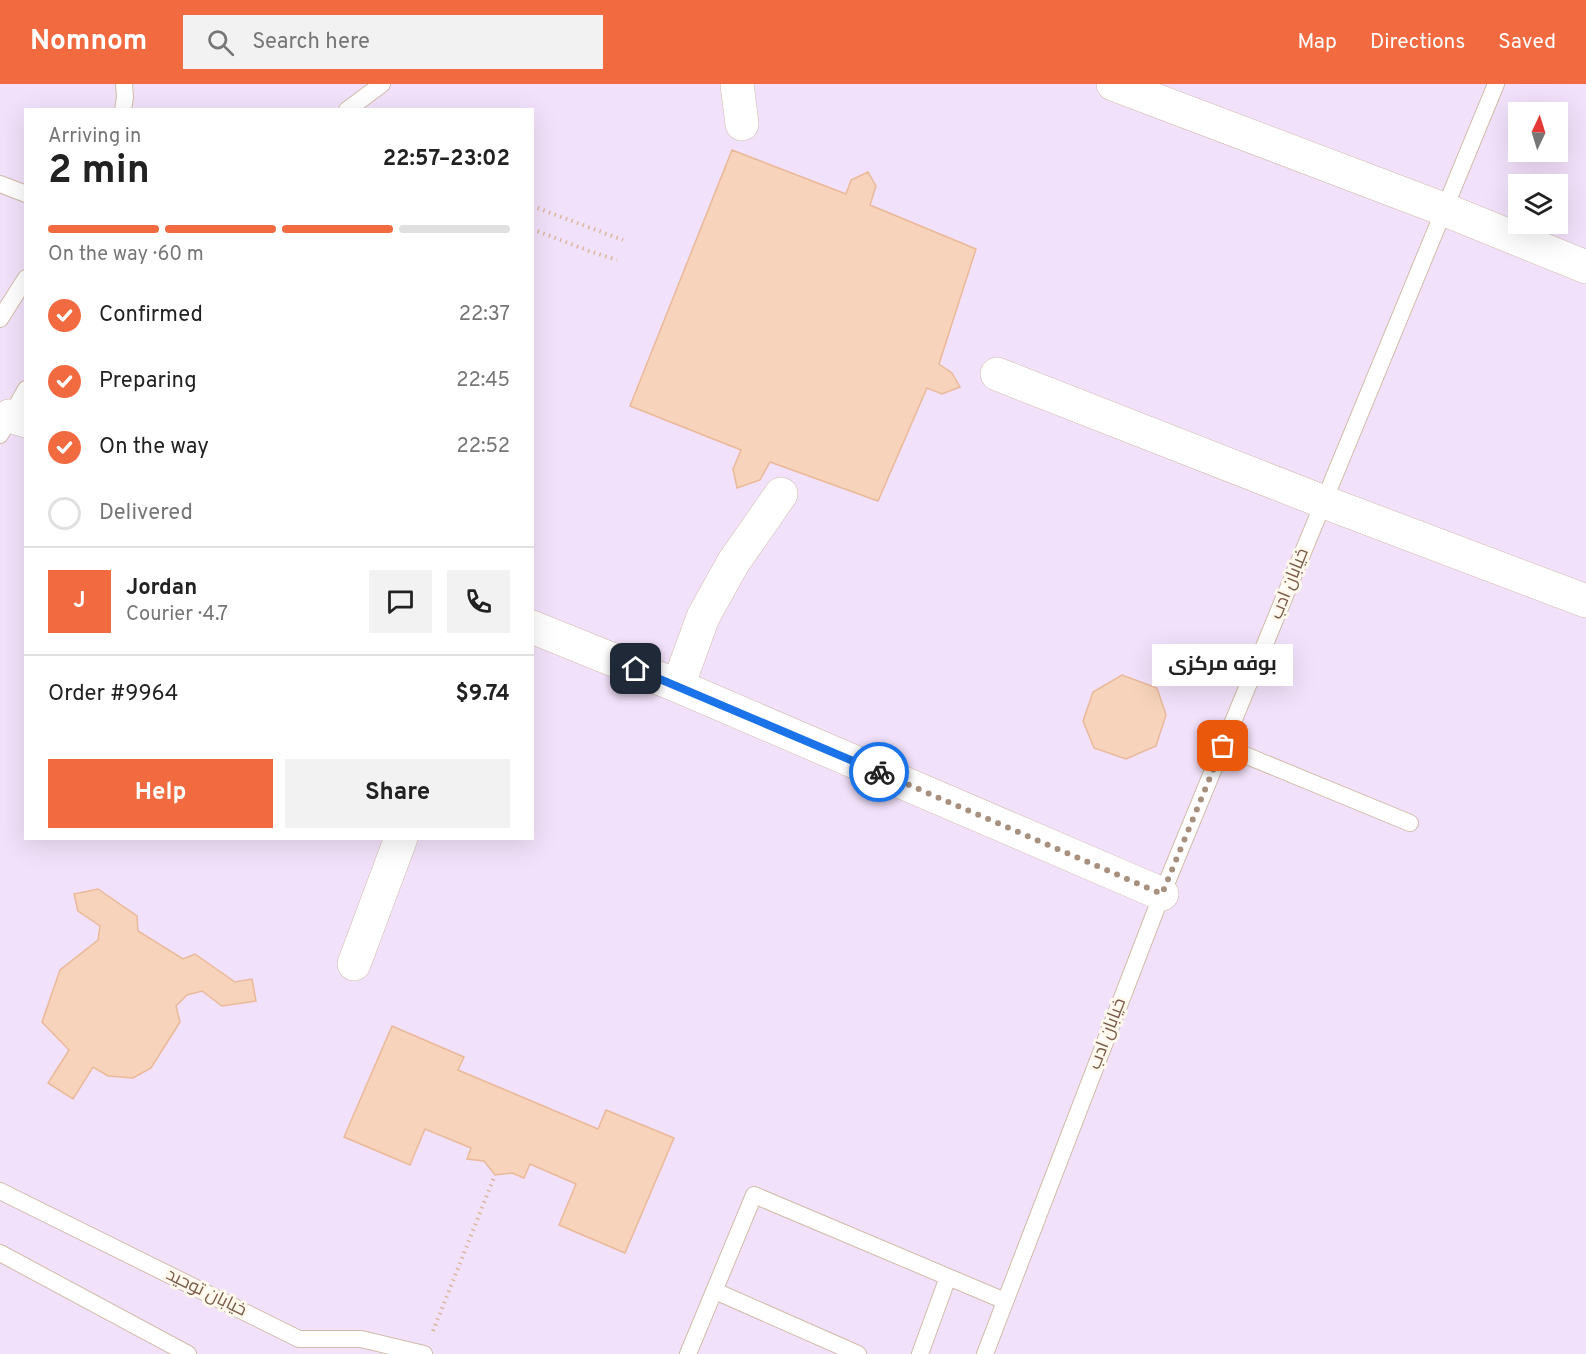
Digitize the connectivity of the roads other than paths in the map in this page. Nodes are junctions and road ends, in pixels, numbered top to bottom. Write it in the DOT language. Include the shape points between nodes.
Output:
graph roads {
  1 [pos="382,84"];
  2 [pos="737,84"];
  3 [pos="1113,84"];
  4 [pos="1496,84"];
  5 [pos="350,108"];
  6 [pos="742,124"];
  7 [pos="0,184"];
  8 [pos="24,193"];
  9 [pos="1443,210"];
  10 [pos="1586,267"];
  11 [pos="24,281"];
  12 [pos="0,319"];
  13 [pos="997,374"];
  14 [pos="781,494"];
  15 [pos="1324,502"];
  16 [pos="1586,601"];
  17 [pos="534,628"];
  18 [pos="678,686"];
  19 [pos="1223,746"];
  20 [pos="1410,823"];
  21 [pos="400,840"];
  22 [pos="1162,894"];
  23 [pos="354,964"];
  24 [pos="0,1191"];
  25 [pos="0,1253"];
  26 [pos="948,1277"];
  27 [pos="714,1291"];
  28 [pos="1005,1300"];
  29 [pos="188,1354"];
  30 [pos="424,1354"];
  31 [pos="688,1354"];
  32 [pos="858,1354"];
  33 [pos="920,1354"];
  34 [pos="985,1354"];
  1 -- 5 [label="lane"];
  2 -- 6 [label="street"];
  3 -- 9 [label="street"];
  4 -- 9 [label="lane, خیابان ادب"];
  7 -- 8 [label="lane"];
  9 -- 10 [label="street"];
  9 -- 15 [label="lane, خیابان ادب"];
  11 -- 12 [label="lane"];
  13 -- 15 [label="street"];
  14 -- 18 [label="street" via="733,563 703,617"];
  15 -- 16 [label="street"];
  15 -- 19 [label="lane, خیابان ادب"];
  17 -- 18 [label="street"];
  18 -- 22 [label="street"];
  19 -- 20 [label="lane"];
  19 -- 22 [label="lane, خیابان ادب"];
  21 -- 23 [label="street"];
  22 -- 28 [label="lane, خیابان ادب"];
  24 -- 30 [label="lane, خیابان توحید" via="299,1339 361,1339"];
  25 -- 29 [label="lane"];
  26 -- 27 [label="lane" via="754,1195"];
  26 -- 28 [label="lane"];
  26 -- 33 [label="lane"];
  27 -- 31 [label="lane"];
  27 -- 32 [label="lane"];
  28 -- 34 [label="lane, خیابان ادب"];
}
